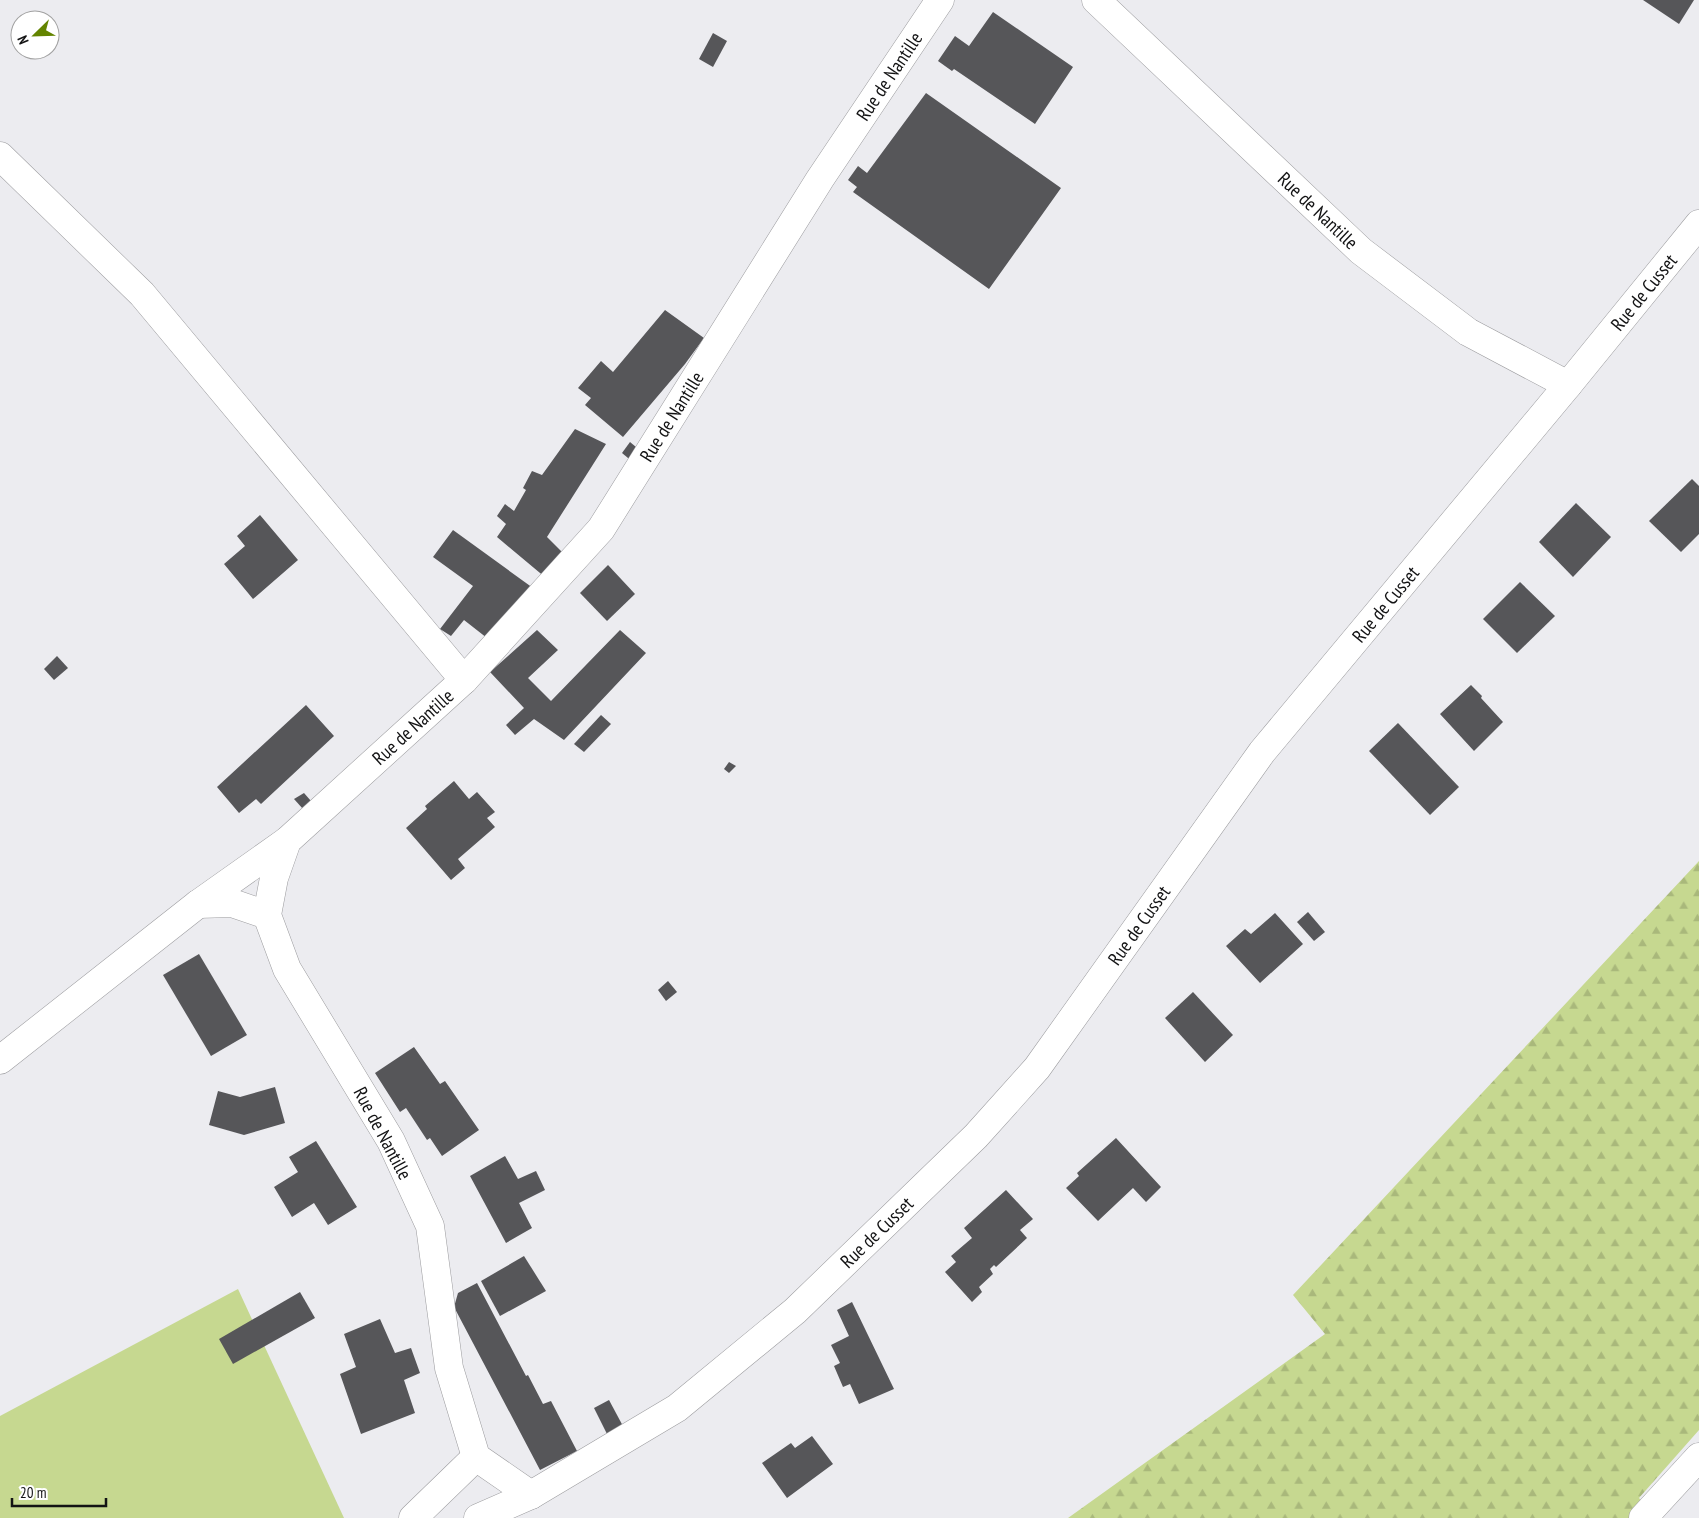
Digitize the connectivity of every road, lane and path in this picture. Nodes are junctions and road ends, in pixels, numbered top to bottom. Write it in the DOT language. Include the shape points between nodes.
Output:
graph roads {
  1 [pos="940,0"];
  2 [pos="1096,0"];
  3 [pos="0,156"];
  4 [pos="1699,224"];
  5 [pos="1568,385"];
  6 [pos="464,680"];
  7 [pos="287,841"];
  8 [pos="198,904"];
  9 [pos="267,914"];
  10 [pos="0,1060"];
  11 [pos="476,1457"];
  12 [pos="1699,1457"];
  13 [pos="531,1495"];
  14 [pos="413,1518"];
  15 [pos="478,1518"];
  16 [pos="1642,1518"];
  1 -- 6 [label="street, Rue de Nantille" via="820,178 600,529"];
  2 -- 5 [label="street, Rue de Nantille" via="1361,251 1468,332"];
  3 -- 6 [label="street" via="142,294"];
  4 -- 5 [label="street, Rue de Cusset"];
  5 -- 13 [label="street, Rue de Cusset" via="1262,752 1036,1068 976,1136 795,1311 677,1408"];
  6 -- 7 [label="street, Rue de Nantille"];
  7 -- 8 [label="street"];
  7 -- 9 [label="street, Rue de Nantille" via="274,878"];
  8 -- 9 [label="street" via="232,903"];
  8 -- 10 [label="street"];
  9 -- 11 [label="street, Rue de Nantille" via="288,969 391,1141 430,1226 450,1368"];
  11 -- 13 [label="street"];
  11 -- 14 [label="street"];
  12 -- 16 [label="street"];
  13 -- 15 [label="street, Rue de Cusset"];
}
